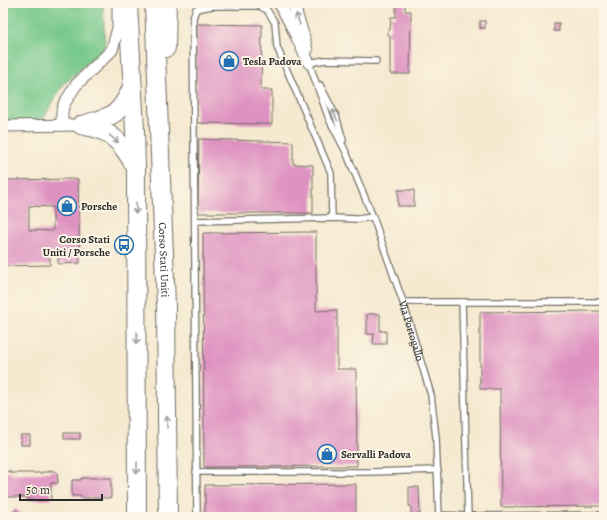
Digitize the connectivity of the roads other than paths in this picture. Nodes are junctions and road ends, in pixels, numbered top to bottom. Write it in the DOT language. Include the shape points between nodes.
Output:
graph roads {
  1 [pos="118,3"];
  2 [pos="128,3"];
  3 [pos="133,3"];
  4 [pos="154,3"];
  5 [pos="167,3"];
  6 [pos="176,3"];
  7 [pos="279,3"];
  8 [pos="293,3"];
  9 [pos="167,26"];
  10 [pos="376,61"];
  11 [pos="309,63"];
  12 [pos="132,87"];
  13 [pos="62,125"];
  14 [pos="81,125"];
  15 [pos="3,126"];
  16 [pos="135,130"];
  17 [pos="136,169"];
  18 [pos="162,195"];
  19 [pos="372,217"];
  20 [pos="332,218"];
  21 [pos="195,221"];
  22 [pos="403,302"];
  23 [pos="462,302"];
  24 [pos="604,302"];
  25 [pos="438,470"];
  26 [pos="196,472"];
  27 [pos="604,515"];
  28 [pos="439,516"];
  29 [pos="137,517"];
  30 [pos="168,517"];
  31 [pos="197,517"];
  32 [pos="468,517"];
  1 -- 13 [label="street" via="118,28 112,50 76,85 64,104"];
  2 -- 12 [label="main road"];
  3 -- 16 [label="main road"];
  4 -- 18 [label="main road, Corso Stati Uniti"];
  5 -- 9 [label="main road"];
  6 -- 9 [label="street"];
  7 -- 11 [label="street, Via Portogallo"];
  11 -- 8 [label="street, Via Portogallo, one-way"];
  9 -- 18 [label="main road"];
  10 -- 11 [label="lane" via="325,60"];
  11 -- 19 [label="lane, Via Portogallo" via="329,119 346,152"];
  12 -- 14 [label="main road" via="126,101 115,113"];
  12 -- 16 [label="main road"];
  13 -- 14 [label="street"];
  13 -- 15 [label="street"];
  14 -- 17 [label="main road, one-way" via="105,131 124,147"];
  16 -- 17 [label="main road"];
  17 -- 29 [label="main road, one-way"];
  30 -- 18 [label="main road, Corso Stati Uniti, one-way"];
  19 -- 20 [label="lane"];
  19 -- 22 [label="lane, Via Portogallo"];
  20 -- 21 [label="lane"];
  20 -- 21 [label="lane" via="331,173 277,46 272,17 268,10 259,6 212,6 196,9 193,18"];
  21 -- 26 [label="lane"];
  22 -- 23 [label="lane"];
  22 -- 25 [label="lane, Via Portogallo" via="431,395"];
  23 -- 24 [label="lane"];
  23 -- 32 [label="lane"];
  25 -- 26 [label="lane"];
  25 -- 28 [label="lane, Via Portogallo"];
  26 -- 31 [label="lane"];
  27 -- 32 [label="lane"];
  28 -- 32 [label="lane"];
}
